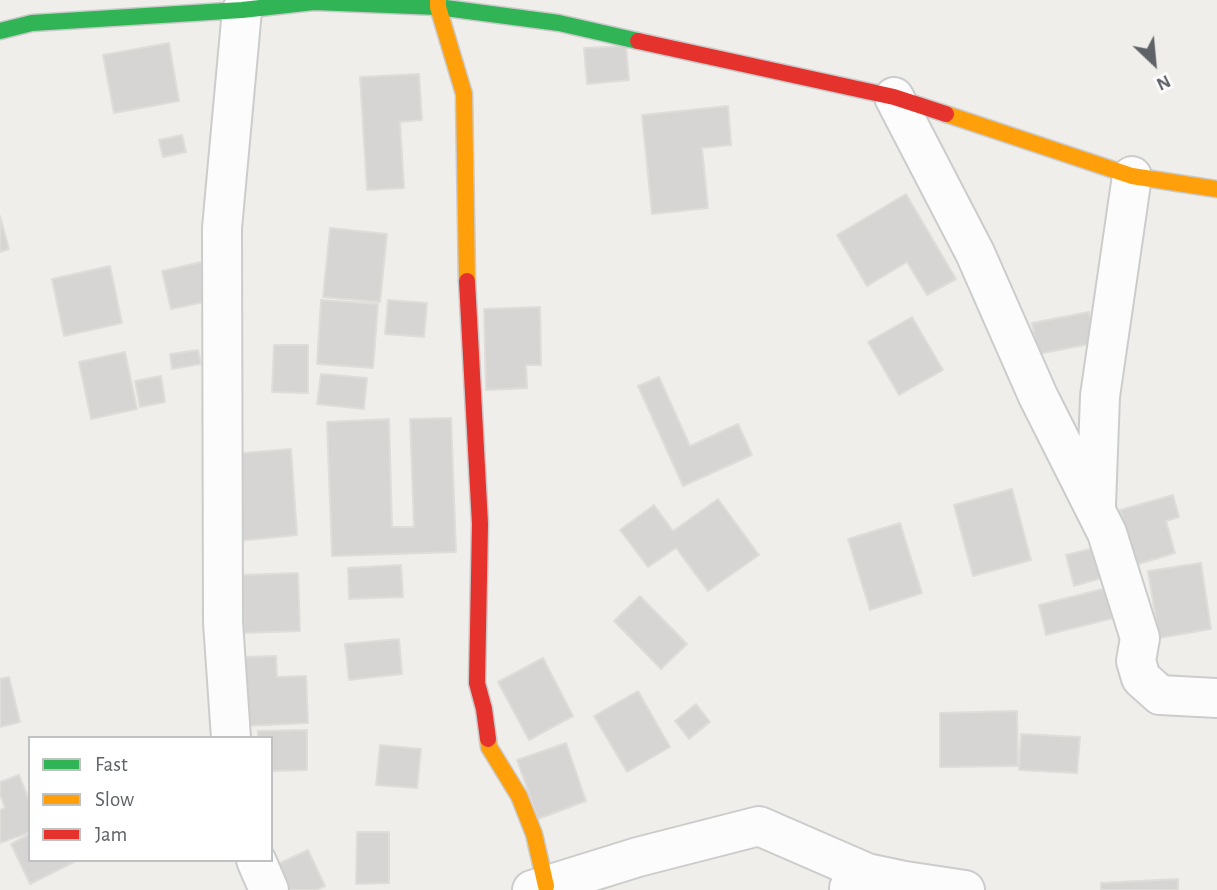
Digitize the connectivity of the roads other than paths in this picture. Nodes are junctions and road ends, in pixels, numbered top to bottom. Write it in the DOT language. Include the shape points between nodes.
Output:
graph roads {
  1 [pos="80,0"];
  2 [pos="438,3"];
  3 [pos="242,10"];
  4 [pos="119,17"];
  5 [pos="0,31"];
  6 [pos="894,97"];
  7 [pos="1132,176"];
  8 [pos="1217,189"];
  9 [pos="1096,507"];
  10 [pos="1217,698"];
  11 [pos="231,736"];
  12 [pos="257,862"];
  13 [pos="857,881"];
  14 [pos="539,888"];
  15 [pos="269,890"];
  16 [pos="965,890"];
  1 -- 4 [label="street"];
  2 -- 3 [label="street" via="314,2"];
  2 -- 6 [label="street" via="559,23"];
  2 -- 14 [label="street" via="464,94 466,261 480,524 477,683 489,747 519,796 534,834"];
  3 -- 4 [label="street"];
  3 -- 11 [label="street" via="222,228 223,622"];
  4 -- 5 [label="street" via="32,23"];
  6 -- 7 [label="street"];
  6 -- 9 [label="street" via="975,253 1038,396"];
  7 -- 8 [label="street"];
  7 -- 9 [label="street" via="1100,396"];
  9 -- 10 [label="street" via="1140,638 1136,661 1141,678 1160,695"];
  12 -- 15 [label="street"];
  13 -- 14 [label="street" via="759,826"];
  13 -- 16 [label="street" via="905,881"];
}
